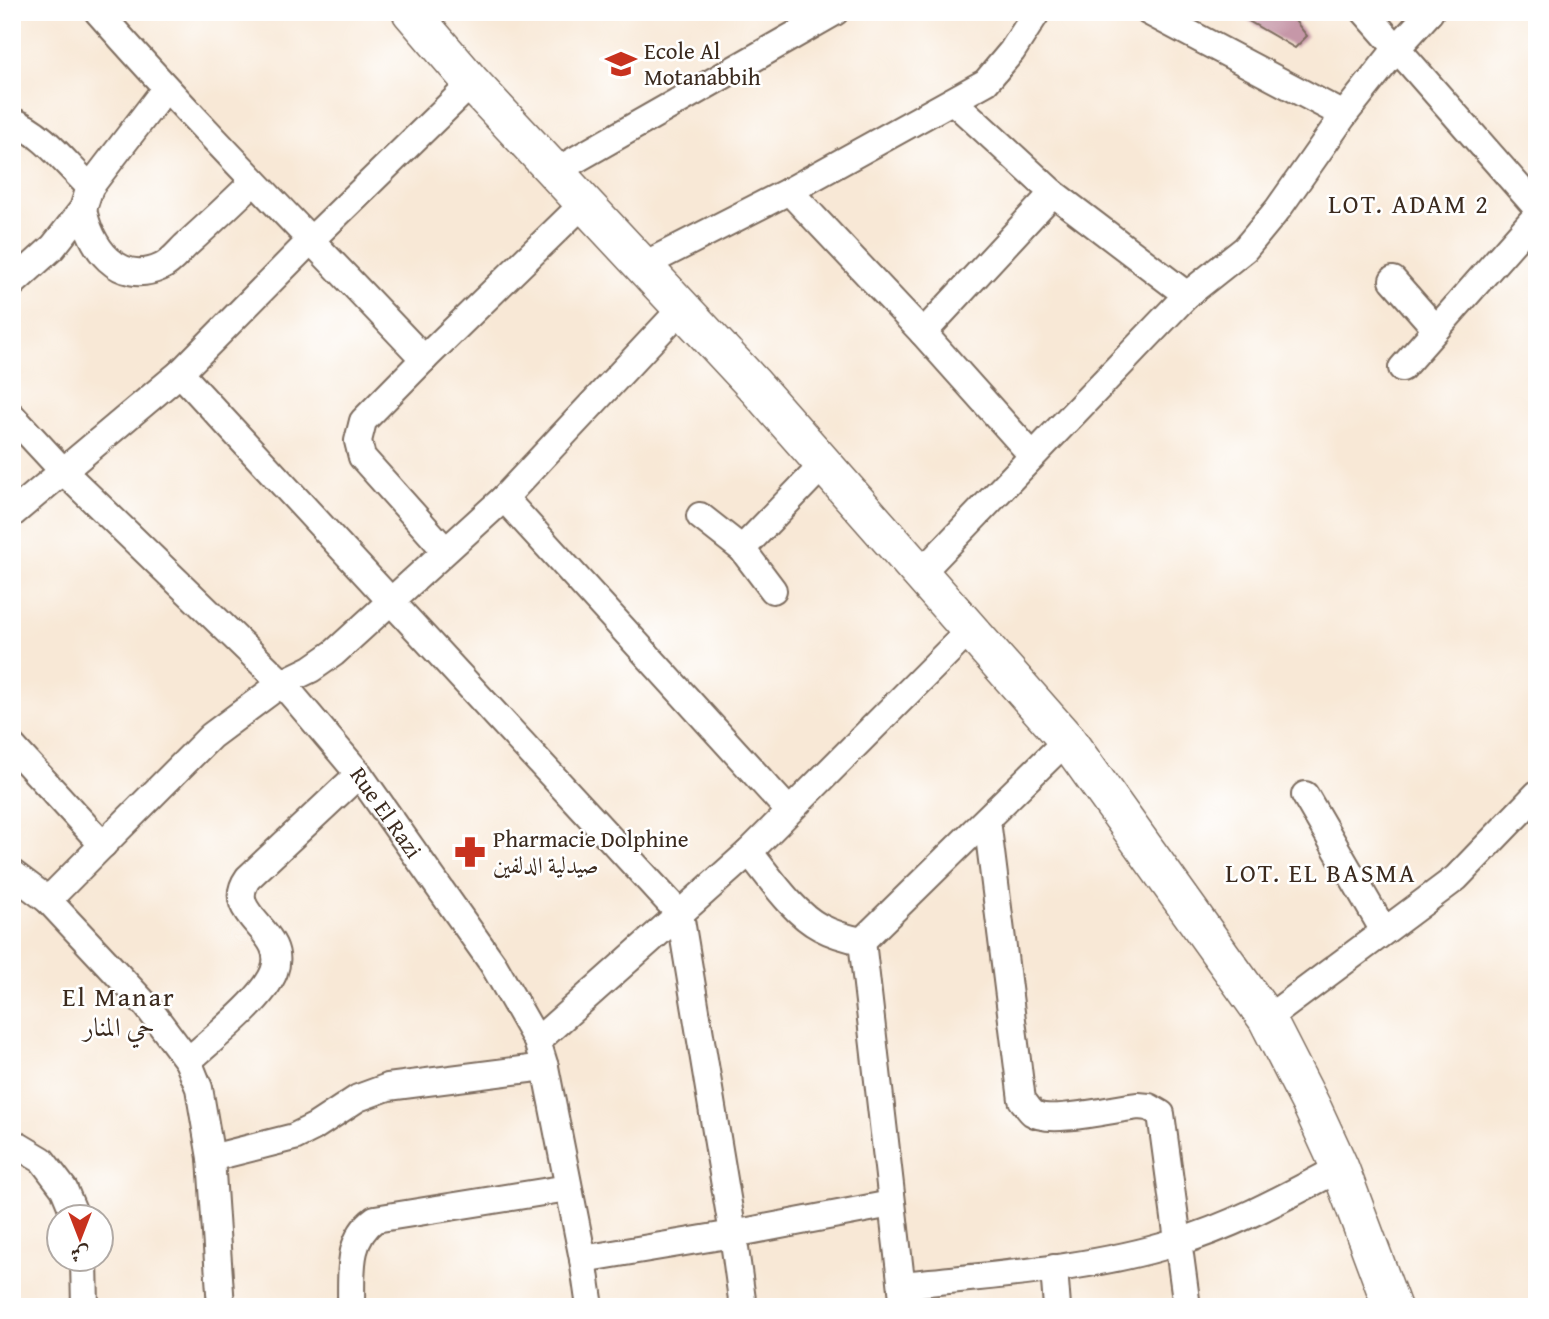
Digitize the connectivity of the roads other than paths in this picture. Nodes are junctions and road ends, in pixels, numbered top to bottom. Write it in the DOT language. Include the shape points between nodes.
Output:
graph roads {
  1 [pos="98,12"];
  2 [pos="411,12"];
  3 [pos="835,12"];
  4 [pos="1037,12"];
  5 [pos="1149,12"];
  6 [pos="1365,12"];
  7 [pos="1430,12"];
  8 [pos="1396,48"];
  9 [pos="472,83"];
  10 [pos="165,89"];
  11 [pos="953,101"];
  12 [pos="1344,115"];
  13 [pos="12,121"];
  14 [pos="554,172"];
  15 [pos="253,182"];
  16 [pos="789,191"];
  17 [pos="1053,193"];
  18 [pos="86,198"];
  19 [pos="584,203"];
  20 [pos="1537,208"];
  21 [pos="1537,215"];
  22 [pos="312,239"];
  23 [pos="642,266"];
  24 [pos="1393,280"];
  25 [pos="12,284"];
  26 [pos="1187,295"];
  27 [pos="682,308"];
  28 [pos="1436,329"];
  29 [pos="923,333"];
  30 [pos="424,359"];
  31 [pos="1402,369"];
  32 [pos="180,373"];
  33 [pos="12,416"];
  34 [pos="1032,455"];
  35 [pos="824,464"];
  36 [pos="64,472"];
  37 [pos="504,498"];
  38 [pos="12,514"];
  39 [pos="700,516"];
  40 [pos="742,549"];
  41 [pos="445,550"];
  42 [pos="920,574"];
  43 [pos="773,590"];
  44 [pos="390,602"];
  45 [pos="969,631"];
  46 [pos="282,683"];
  47 [pos="1067,740"];
  48 [pos="12,746"];
  49 [pos="359,774"];
  50 [pos="1305,795"];
  51 [pos="1534,805"];
  52 [pos="789,811"];
  53 [pos="987,820"];
  54 [pos="103,845"];
  55 [pos="748,852"];
  56 [pos="12,873"];
  57 [pos="48,900"];
  58 [pos="680,914"];
  59 [pos="1384,931"];
  60 [pos="862,941"];
  61 [pos="1267,1018"];
  62 [pos="537,1041"];
  63 [pos="188,1061"];
  64 [pos="545,1067"];
  65 [pos="12,1142"];
  66 [pos="211,1158"];
  67 [pos="1340,1168"];
  68 [pos="568,1188"];
  69 [pos="70,1204"];
  70 [pos="891,1204"];
  71 [pos="733,1234"];
  72 [pos="1177,1243"];
  73 [pos="583,1259"];
  74 [pos="1054,1268"];
  75 [pos="84,1274"];
  76 [pos="903,1296"];
  77 [pos="85,1307"];
  78 [pos="221,1307"];
  79 [pos="351,1307"];
  80 [pos="590,1307"];
  81 [pos="743,1307"];
  82 [pos="1057,1307"];
  83 [pos="1187,1307"];
  84 [pos="1392,1307"];
  1 -- 10 [label="street"];
  2 -- 9 [label="street"];
  3 -- 14 [label="street"];
  4 -- 11 [label="street" via="986,82"];
  5 -- 12 [label="street"];
  6 -- 8 [label="street"];
  7 -- 8 [label="street"];
  8 -- 12 [label="street"];
  8 -- 20 [label="street"];
  9 -- 14 [label="street"];
  9 -- 22 [label="street"];
  10 -- 15 [label="street"];
  10 -- 18 [label="street"];
  11 -- 16 [label="street"];
  11 -- 17 [label="street"];
  12 -- 26 [label="street" via="1245,249"];
  13 -- 18 [label="street" via="46,143"];
  14 -- 19 [label="street"];
  15 -- 18 [label="street" via="163,267 142,273 110,263 86,226"];
  15 -- 22 [label="street"];
  16 -- 23 [label="street"];
  16 -- 29 [label="street"];
  17 -- 26 [label="street"];
  17 -- 29 [label="street"];
  18 -- 25 [label="street" via="53,247"];
  19 -- 23 [label="street"];
  19 -- 30 [label="street"];
  21 -- 28 [label="street"];
  22 -- 30 [label="street"];
  22 -- 32 [label="street"];
  23 -- 27 [label="street"];
  24 -- 28 [label="street"];
  26 -- 34 [label="street"];
  27 -- 35 [label="street"];
  27 -- 37 [label="street"];
  28 -- 31 [label="street"];
  29 -- 34 [label="street"];
  30 -- 41 [label="street" via="363,421 358,441 372,470"];
  32 -- 36 [label="street"];
  32 -- 44 [label="street"];
  33 -- 36 [label="street, Rue El Razi"];
  34 -- 42 [label="street"];
  35 -- 40 [label="street"];
  35 -- 42 [label="street"];
  36 -- 38 [label="street"];
  36 -- 46 [label="street, Rue El Razi"];
  37 -- 41 [label="street"];
  37 -- 52 [label="street"];
  39 -- 40 [label="street"];
  40 -- 43 [label="street"];
  41 -- 44 [label="street"];
  42 -- 45 [label="street"];
  44 -- 46 [label="street" via="334,653"];
  44 -- 58 [label="street"];
  45 -- 47 [label="street"];
  45 -- 52 [label="street"];
  46 -- 49 [label="street, Rue El Razi"];
  46 -- 54 [label="street" via="211,736"];
  47 -- 53 [label="street"];
  47 -- 61 [label="street"];
  48 -- 54 [label="street"];
  49 -- 62 [label="street, Rue El Razi" via="493,964"];
  49 -- 63 [label="street" via="241,888 241,903 273,944 277,959 273,974 256,998"];
  50 -- 59 [label="street"];
  51 -- 59 [label="street" via="1456,878"];
  52 -- 55 [label="street"];
  53 -- 60 [label="street"];
  53 -- 72 [label="street" via="1022,1100 1033,1113 1057,1117 1128,1107 1156,1109 1162,1120"];
  54 -- 57 [label="street"];
  55 -- 58 [label="street"];
  55 -- 60 [label="street" via="803,916 841,936"];
  56 -- 57 [label="street"];
  57 -- 63 [label="street" via="147,1006"];
  58 -- 62 [label="street"];
  58 -- 71 [label="street"];
  59 -- 61 [label="street"];
  60 -- 70 [label="street"];
  61 -- 67 [label="street"];
  62 -- 64 [label="street, Rue El Razi"];
  63 -- 66 [label="street" via="199,1088"];
  64 -- 66 [label="street" via="388,1087 358,1098 294,1137"];
  64 -- 68 [label="street, Rue El Razi"];
  65 -- 69 [label="street" via="41,1160"];
  66 -- 78 [label="street"];
  67 -- 72 [label="street" via="1263,1209"];
  67 -- 84 [label="street"];
  68 -- 73 [label="street, Rue El Razi"];
  68 -- 79 [label="street" via="375,1219 365,1227 352,1254"];
  70 -- 71 [label="street"];
  70 -- 76 [label="street"];
  71 -- 73 [label="street"];
  71 -- 81 [label="street"];
  72 -- 74 [label="street"];
  72 -- 83 [label="street"];
  73 -- 80 [label="street, Rue El Razi"];
  74 -- 76 [label="street"];
  74 -- 82 [label="street"];
  75 -- 77 [label="street"];
}
